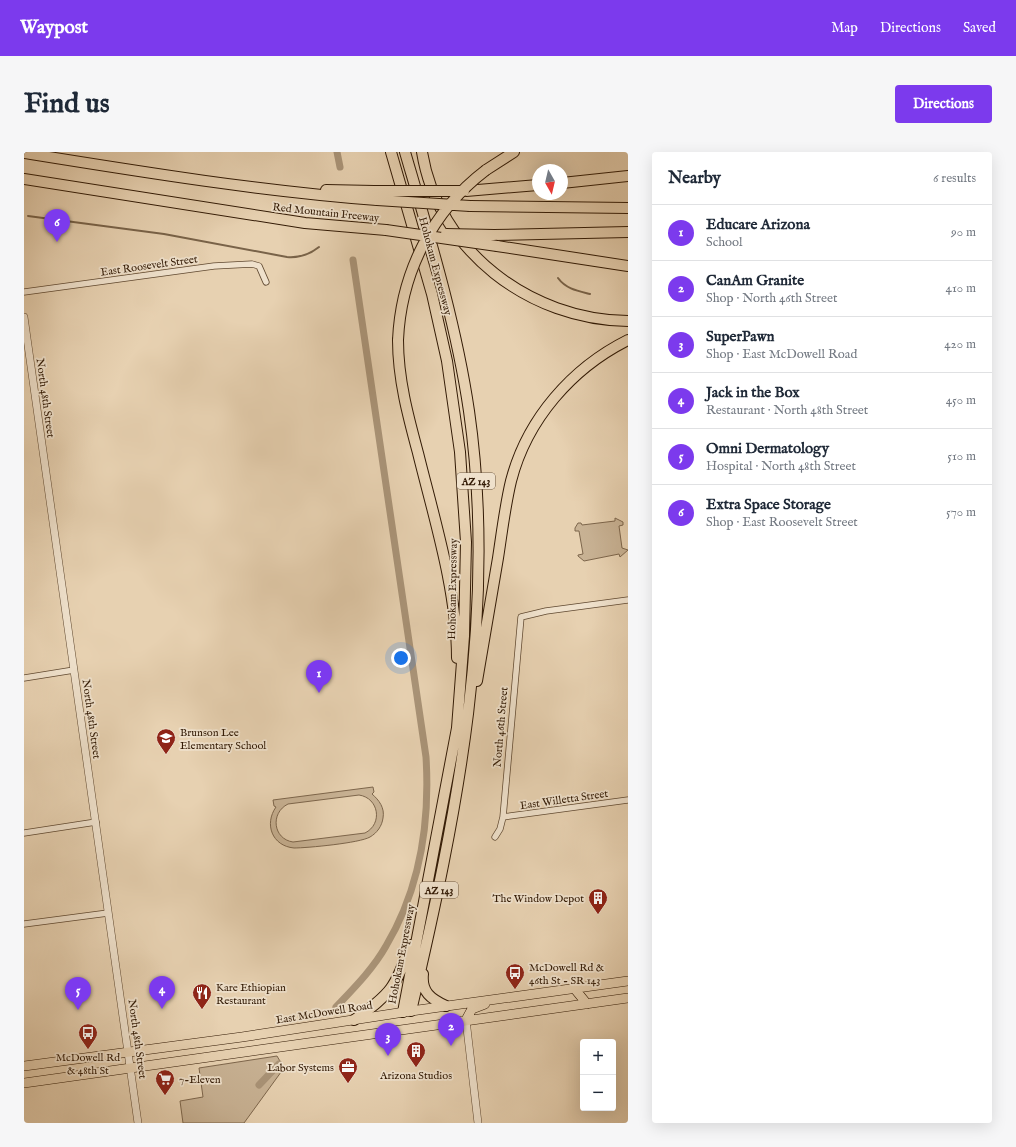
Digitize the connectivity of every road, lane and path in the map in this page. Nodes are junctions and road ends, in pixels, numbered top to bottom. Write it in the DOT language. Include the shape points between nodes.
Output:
graph roads {
  1 [pos="391,152"];
  2 [pos="404,152"];
  3 [pos="422,152"];
  4 [pos="514,152"];
  5 [pos="26,153"];
  6 [pos="628,176"];
  7 [pos="28,180"];
  8 [pos="568,182"];
  9 [pos="532,186"];
  10 [pos="376,196"];
  11 [pos="628,208"];
  12 [pos="386,230"];
  13 [pos="628,232"];
  14 [pos="628,266"];
  15 [pos="266,282"];
  16 [pos="24,292"];
  17 [pos="24,317"];
  18 [pos="628,321"];
  19 [pos="628,340"];
  20 [pos="628,600"];
  21 [pos="74,670"];
  22 [pos="24,678"];
  23 [pos="448,773"];
  24 [pos="628,800"];
  25 [pos="453,817"];
  26 [pos="503,817"];
  27 [pos="96,822"];
  28 [pos="24,833"];
  29 [pos="494,837"];
  30 [pos="422,909"];
  31 [pos="108,913"];
  32 [pos="24,924"];
  33 [pos="423,963"];
  34 [pos="628,981"];
  35 [pos="574,988"];
  36 [pos="512,997"];
  37 [pos="628,998"];
  38 [pos="499,999"];
  39 [pos="587,1004"];
  40 [pos="446,1006"];
  41 [pos="407,1011"];
  42 [pos="516,1014"];
  43 [pos="354,1020"];
  44 [pos="466,1020"];
  45 [pos="407,1029"];
  46 [pos="242,1037"];
  47 [pos="130,1052"];
  48 [pos="244,1054"];
  49 [pos="24,1066"];
  50 [pos="132,1070"];
  51 [pos="24,1083"];
  52 [pos="138,1123"];
  53 [pos="478,1123"];
  1 -- 23 [label="highway, Hohokam Expressway / AZ 143" via="438,316 451,383 461,460 466,542 464,621 458,712"];
  2 -- 25 [label="highway, Hohokam Expressway / AZ 143" via="436,254 453,322 469,413 476,482 478,613"];
  3 -- 18 [label="highway" via="433,190 449,222 474,255 495,275 519,291 552,307 584,317"];
  4 -- 23 [label="highway, bridge" via="486,170 456,197 441,216 425,239 406,286 401,308 398,340 401,385 439,538 453,616 457,671"];
  5 -- 10 [label="highway, Red Mountain Freeway" via="196,181 288,192 350,190"];
  6 -- 8 [label="highway"];
  7 -- 12 [label="highway, Red Mountain Freeway" via="298,222"];
  9 -- 10 [label="highway, bridge"];
  10 -- 11 [label="highway, Red Mountain Freeway, bridge" via="470,206"];
  12 -- 13 [label="highway, Red Mountain Freeway, bridge" via="494,235"];
  12 -- 14 [label="highway, bridge"];
  15 -- 16 [label="street, East Roosevelt Street" via="259,266 243,264"];
  17 -- 21 [label="street, North 48th Street"];
  19 -- 25 [label="highway" via="591,363 559,393 533,428 517,462 507,499 464,773"];
  20 -- 26 [label="street, North 46th Street" via="546,611 521,617"];
  21 -- 22 [label="street"];
  21 -- 27 [label="street, North 48th Street"];
  23 -- 30 [label="highway, Hohokam Expressway / AZ 143"];
  24 -- 26 [label="street, East Willetta Street"];
  25 -- 33 [label="highway, Hohokam Expressway / AZ 143"];
  26 -- 29 [label="street, North 46th Street" via="500,829"];
  27 -- 28 [label="street"];
  27 -- 31 [label="street, North 48th Street"];
  30 -- 41 [label="highway, Hohokam Expressway / AZ 143"];
  30 -- 43 [label="highway" via="396,982 382,999"];
  31 -- 32 [label="street"];
  31 -- 47 [label="street, North 48th Street"];
  33 -- 40 [label="highway" via="422,979 426,993 433,1000"];
  33 -- 41 [label="highway, Hohokam Expressway / AZ 143"];
  34 -- 35 [label="main road, East McDowell Road"];
  35 -- 36 [label="main road, East McDowell Road"];
  35 -- 39 [label="main road"];
  36 -- 38 [label="main road, East McDowell Road"];
  36 -- 42 [label="main road"];
  37 -- 39 [label="main road"];
  38 -- 40 [label="main road, East McDowell Road"];
  38 -- 44 [label="main road" via="475,1008"];
  39 -- 42 [label="main road"];
  40 -- 41 [label="main road, East McDowell Road"];
  41 -- 43 [label="main road, East McDowell Road"];
  41 -- 45 [label="main road, Hohokam Expressway / AZ 143"];
  42 -- 44 [label="main road"];
  43 -- 46 [label="main road, East McDowell Road"];
  44 -- 45 [label="main road"];
  44 -- 53 [label="street"];
  45 -- 48 [label="main road"];
  46 -- 47 [label="main road, East McDowell Road"];
  46 -- 48 [label="main road"];
  47 -- 49 [label="main road, East McDowell Road"];
  47 -- 50 [label="street, North 48th Street"];
  48 -- 50 [label="main road"];
  50 -- 51 [label="main road"];
  50 -- 52 [label="street, North 48th Street"];
}
